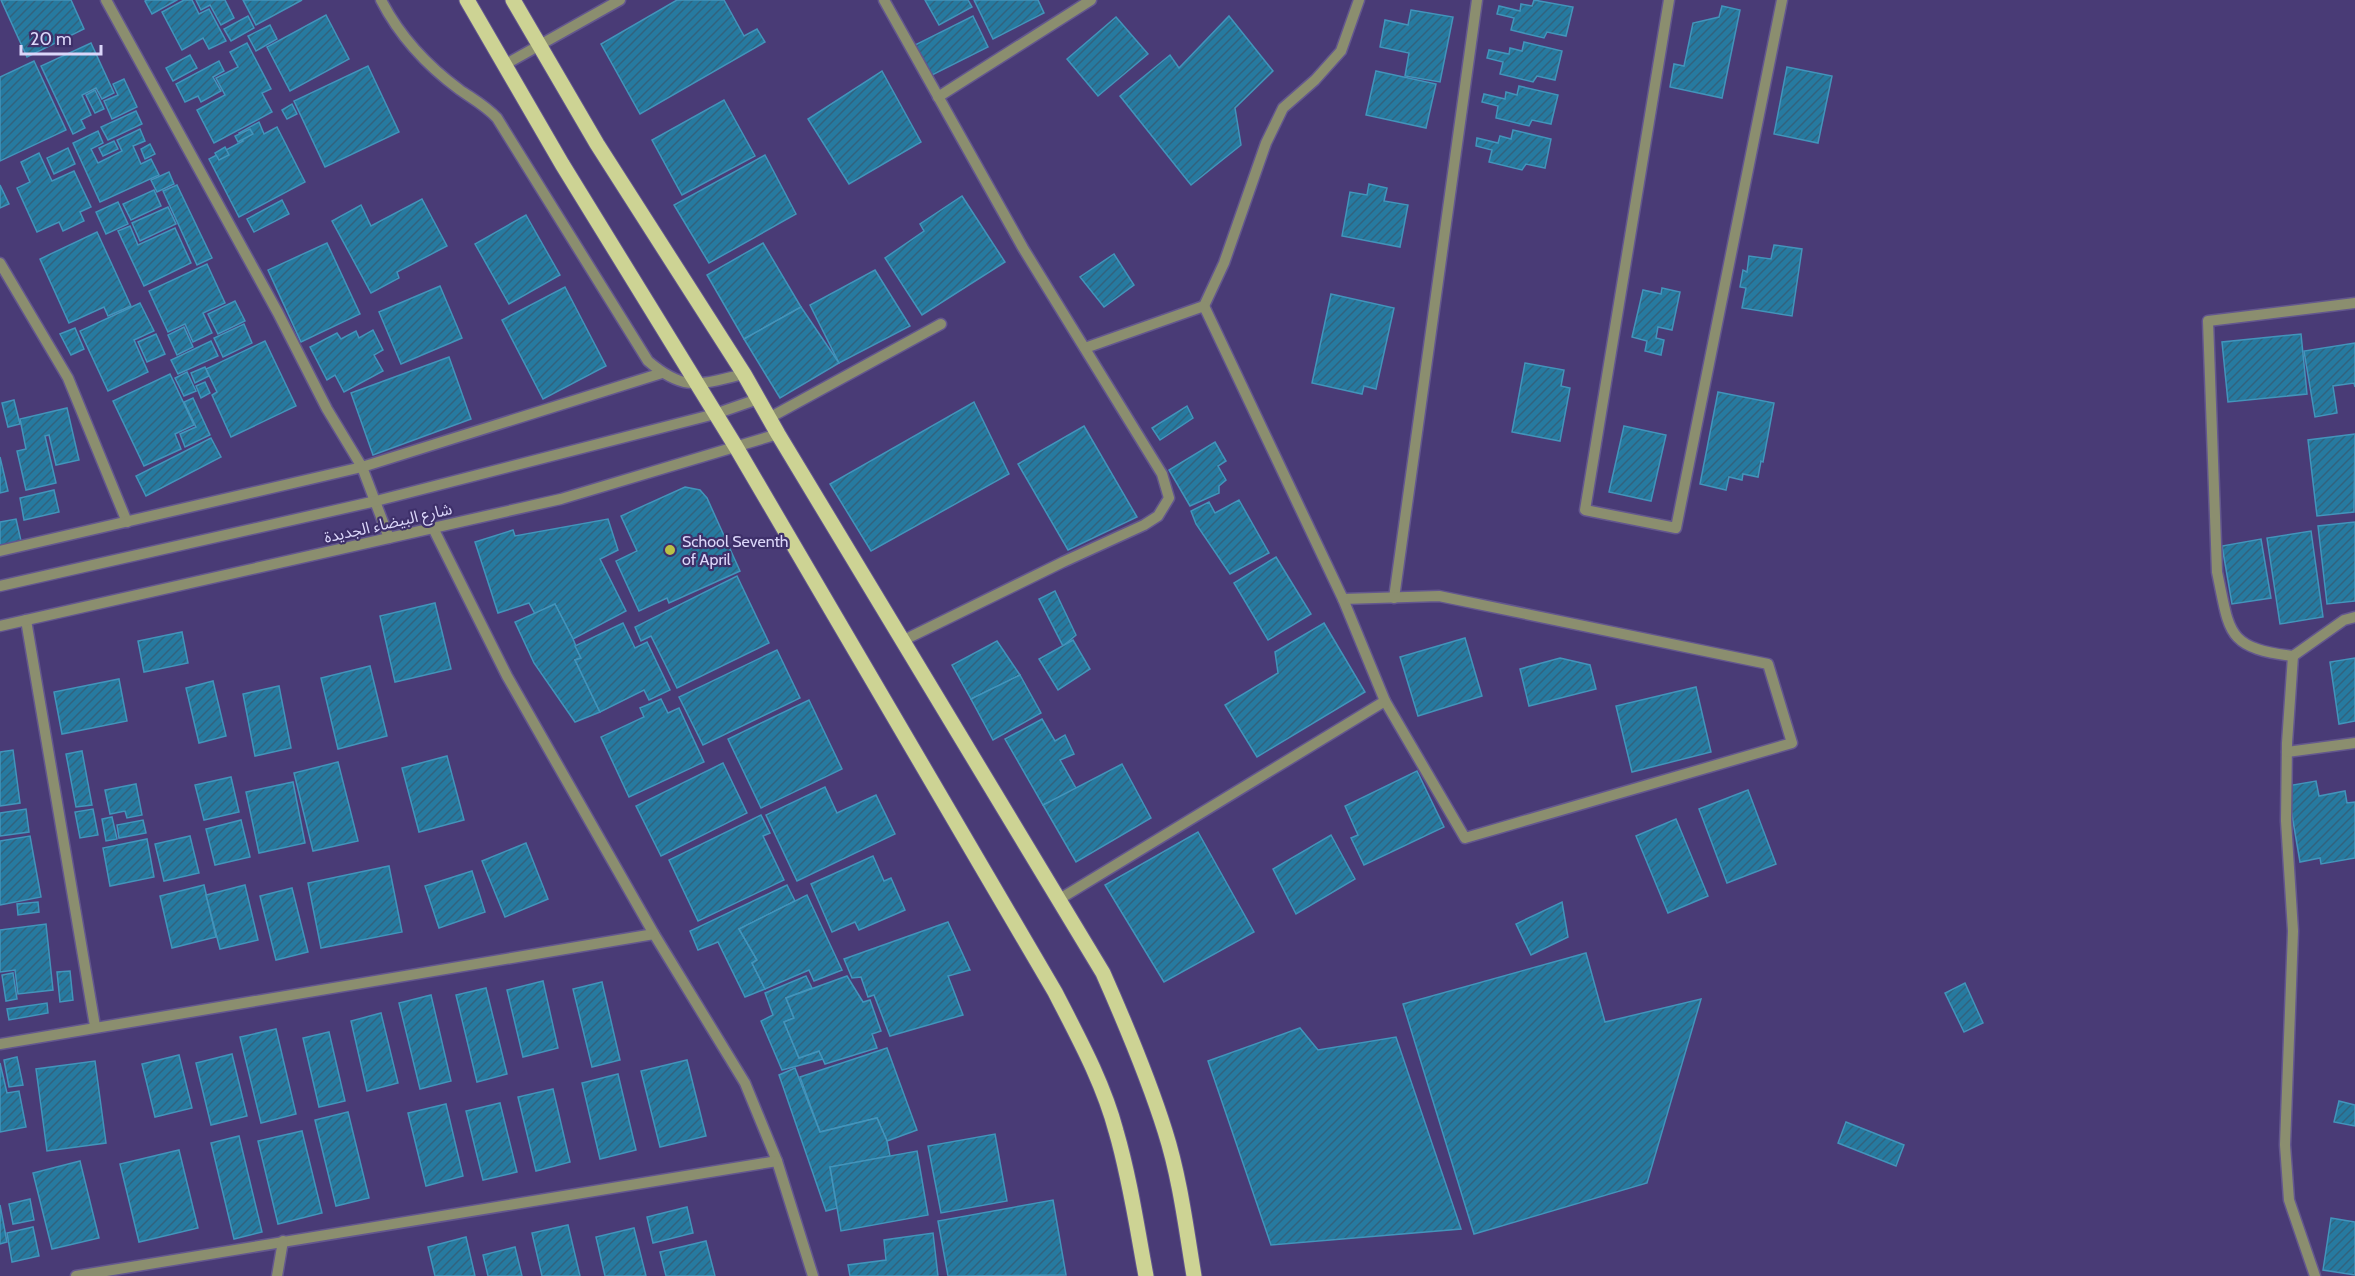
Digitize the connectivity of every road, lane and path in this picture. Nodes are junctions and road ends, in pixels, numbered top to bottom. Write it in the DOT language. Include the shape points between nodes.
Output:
graph roads {
  1 [pos="106,0"];
  2 [pos="381,0"];
  3 [pos="467,0"];
  4 [pos="513,0"];
  5 [pos="620,0"];
  6 [pos="884,0"];
  7 [pos="1091,0"];
  8 [pos="1359,0"];
  9 [pos="1477,0"];
  10 [pos="1670,0"];
  11 [pos="1782,0"];
  12 [pos="540,46"];
  13 [pos="506,64"];
  14 [pos="938,97"];
  15 [pos="0,263"];
  16 [pos="2355,303"];
  17 [pos="1204,306"];
  18 [pos="941,324"];
  19 [pos="1085,348"];
  20 [pos="662,373"];
  21 [pos="744,374"];
  22 [pos="697,385"];
  23 [pos="758,399"];
  24 [pos="715,414"];
  25 [pos="769,418"];
  26 [pos="778,434"];
  27 [pos="736,447"];
  28 [pos="362,467"];
  29 [pos="376,501"];
  30 [pos="127,522"];
  31 [pos="433,528"];
  32 [pos="388,538"];
  33 [pos="0,551"];
  34 [pos="0,586"];
  35 [pos="1394,598"];
  36 [pos="1343,599"];
  37 [pos="2355,617"];
  38 [pos="26,620"];
  39 [pos="0,626"];
  40 [pos="904,640"];
  41 [pos="2293,657"];
  42 [pos="1385,700"];
  43 [pos="2355,743"];
  44 [pos="2287,752"];
  45 [pos="1058,900"];
  46 [pos="654,934"];
  47 [pos="95,1026"];
  48 [pos="0,1044"];
  49 [pos="777,1161"];
  50 [pos="284,1241"];
  51 [pos="76,1276"];
  52 [pos="277,1276"];
  53 [pos="813,1276"];
  54 [pos="1146,1276"];
  55 [pos="1194,1276"];
  56 [pos="2314,1276"];
  1 -- 28 [label="street"];
  2 -- 20 [label="street" via="416,53 497,117 638,346"];
  3 -- 13 [label="main road"];
  4 -- 12 [label="main road"];
  5 -- 12 [label="street"];
  6 -- 14 [label="street"];
  7 -- 14 [label="street"];
  8 -- 17 [label="street" via="1341,51 1283,108"];
  9 -- 35 [label="street"];
  10 -- 11 [label="street" via="1585,510 1676,528"];
  12 -- 13 [label="street"];
  12 -- 21 [label="main road" via="597,144"];
  13 -- 22 [label="main road" via="562,164"];
  14 -- 19 [label="street"];
  15 -- 30 [label="street" via="68,378"];
  16 -- 41 [label="street" via="2208,321 2217,572 2226,612 2234,636 2248,647"];
  17 -- 19 [label="street"];
  17 -- 36 [label="street"];
  18 -- 25 [label="street"];
  19 -- 40 [label="street" via="1162,474 1169,498 1158,516"];
  20 -- 22 [label="street"];
  20 -- 28 [label="street"];
  21 -- 22 [label="street"];
  21 -- 23 [label="main road"];
  22 -- 24 [label="main road"];
  23 -- 24 [label="street, شارع البيضاء الجديدة"];
  23 -- 25 [label="main road"];
  24 -- 27 [label="main road"];
  24 -- 29 [label="street, شارع البيضاء الجديدة"];
  25 -- 26 [label="main road"];
  26 -- 27 [label="street, شارع البيضاء الجديدة"];
  26 -- 40 [label="main road"];
  27 -- 31 [label="street, شارع البيضاء الجديدة" via="561,499"];
  27 -- 54 [label="main road" via="1055,992 1089,1057 1116,1130"];
  28 -- 29 [label="street"];
  28 -- 30 [label="street"];
  29 -- 32 [label="street"];
  29 -- 34 [label="street, شارع البيضاء الجديدة"];
  30 -- 33 [label="street"];
  31 -- 32 [label="street, شارع البيضاء الجديدة"];
  31 -- 46 [label="street" via="507,676"];
  32 -- 38 [label="street, شارع البيضاء الجديدة"];
  35 -- 36 [label="street"];
  35 -- 42 [label="street" via="1439,596 1768,664 1792,743 1465,838"];
  36 -- 42 [label="street"];
  37 -- 41 [label="street" via="2344,620"];
  38 -- 39 [label="street, شارع البيضاء الجديدة"];
  38 -- 47 [label="street"];
  40 -- 45 [label="main road"];
  41 -- 44 [label="street"];
  42 -- 45 [label="street"];
  43 -- 44 [label="street"];
  44 -- 56 [label="street" via="2286,821 2293,931 2285,1145 2289,1200"];
  45 -- 55 [label="main road" via="1103,973 1138,1052 1166,1134"];
  46 -- 47 [label="street"];
  46 -- 49 [label="street" via="746,1083"];
  47 -- 48 [label="street"];
  49 -- 50 [label="street"];
  49 -- 53 [label="street"];
  50 -- 51 [label="street"];
  50 -- 52 [label="street"];
}
